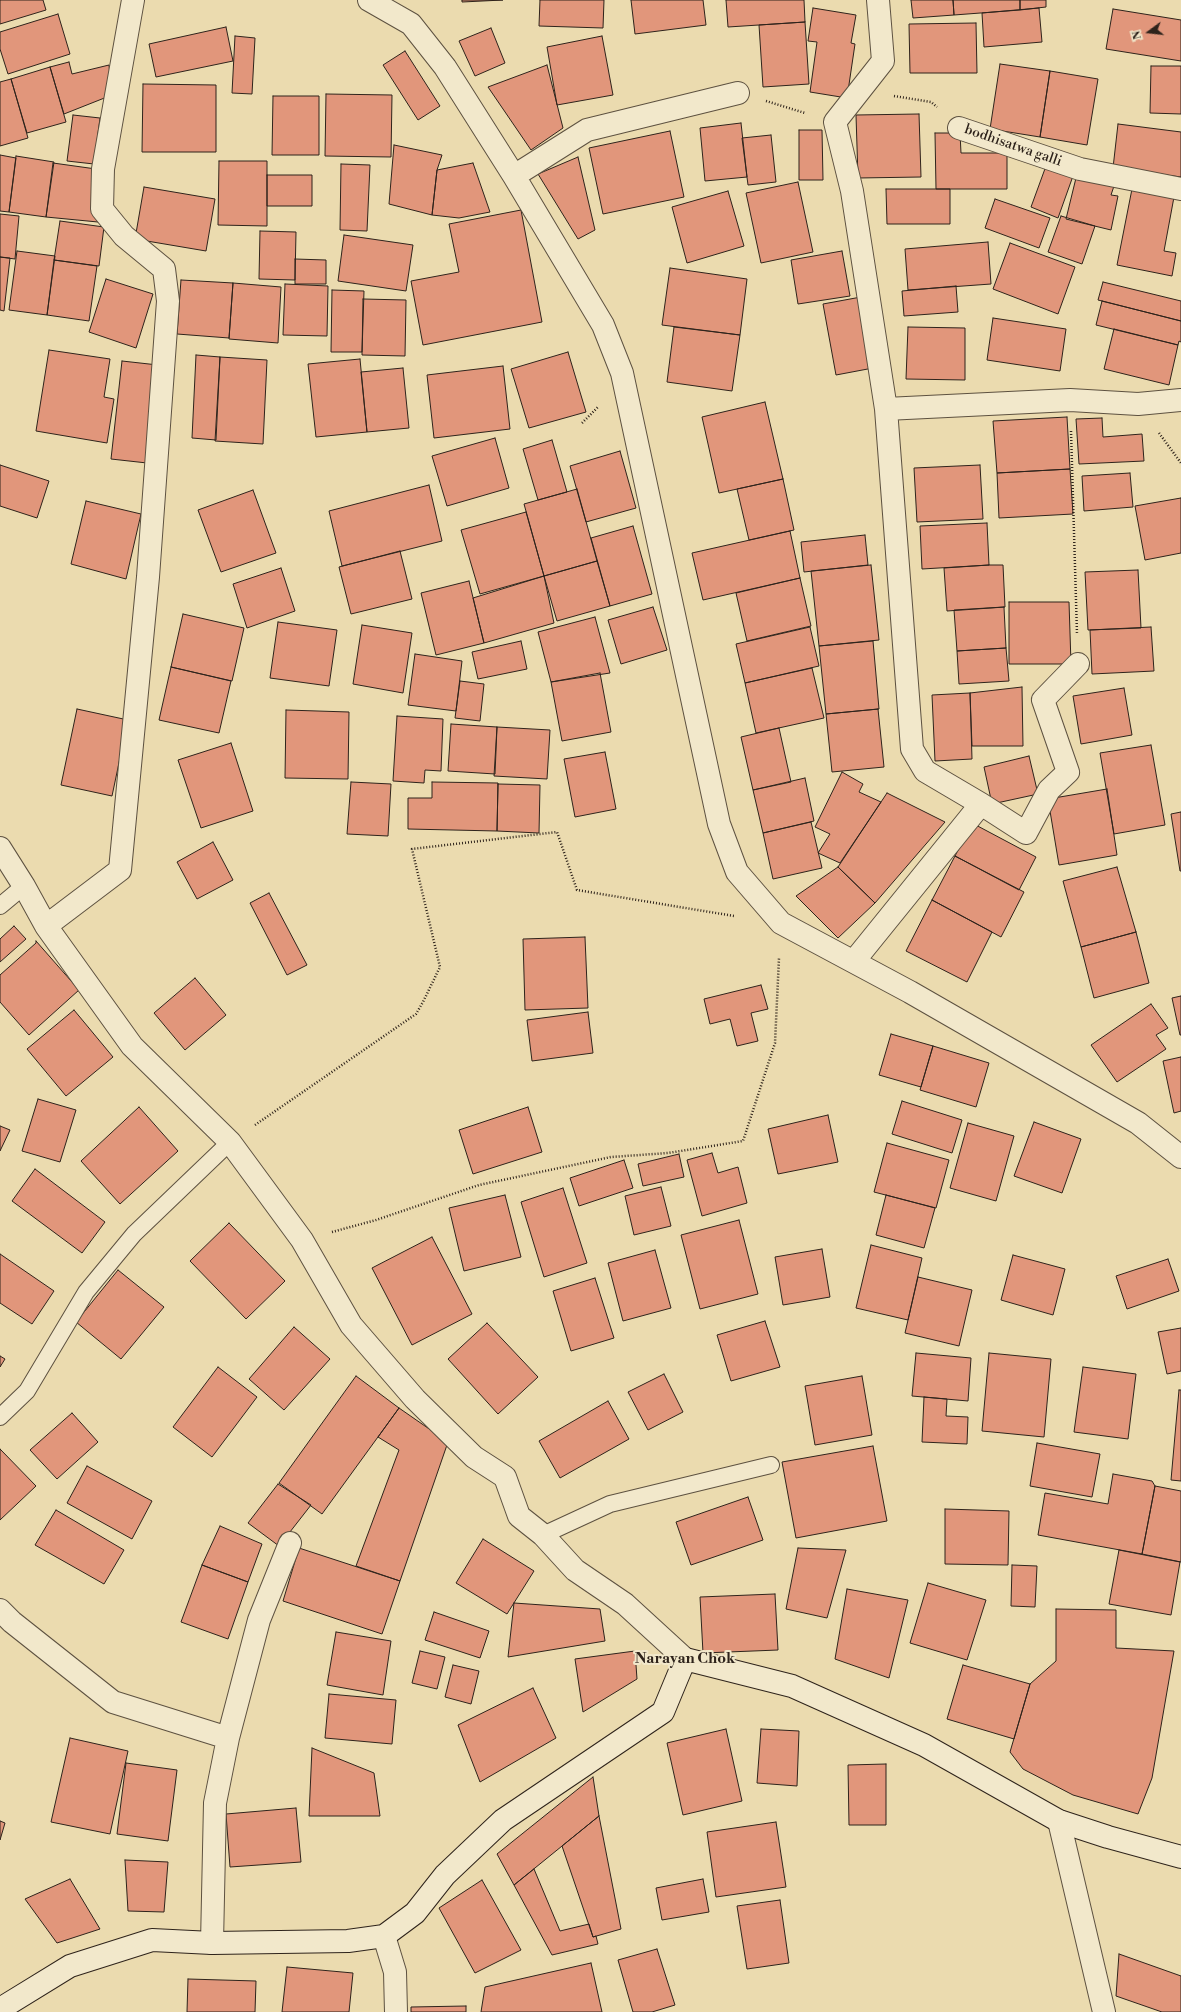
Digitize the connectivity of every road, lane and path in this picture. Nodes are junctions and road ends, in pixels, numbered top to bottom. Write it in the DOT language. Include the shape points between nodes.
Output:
graph roads {
  1 [pos="133,0"];
  2 [pos="368,0"];
  3 [pos="878,0"];
  4 [pos="738,93"];
  5 [pos="893,96"];
  6 [pos="835,122"];
  7 [pos="959,128"];
  8 [pos="514,176"];
  9 [pos="1181,189"];
  10 [pos="1070,400"];
  11 [pos="1181,400"];
  12 [pos="886,409"];
  13 [pos="1078,664"];
  14 [pos="981,804"];
  15 [pos="0,848"];
  16 [pos="24,886"];
  17 [pos="0,906"];
  18 [pos="781,923"];
  19 [pos="46,926"];
  20 [pos="854,961"];
  21 [pos="230,1142"];
  22 [pos="1181,1157"];
  23 [pos="302,1240"];
  24 [pos="0,1417"];
  25 [pos="771,1465"];
  26 [pos="544,1535"];
  27 [pos="290,1543"];
  28 [pos="0,1610"];
  29 [pos="685,1659"];
  30 [pos="228,1738"];
  31 [pos="1059,1821"];
  32 [pos="1181,1857"];
  33 [pos="384,1936"];
  34 [pos="212,1942"];
  35 [pos="0,2009"];
  36 [pos="396,2012"];
  37 [pos="1104,2012"];
  1 -- 19 [label="street" via="104,169 102,209 124,236 164,269 168,301 148,577 120,870"];
  2 -- 8 [label="street" via="411,24 445,67"];
  3 -- 6 [label="street" via="883,61"];
  4 -- 6 [label="path"];
  4 -- 8 [label="street" via="587,130"];
  5 -- 7 [label="path, bodhisatwa galli" via="931,102"];
  6 -- 12 [label="street" via="852,191"];
  7 -- 9 [label="street, bodhisatwa galli" via="1080,169"];
  8 -- 18 [label="street" via="603,326 622,373 719,824 737,872"];
  10 -- 11 [label="street" via="1138,404"];
  10 -- 12 [label="street"];
  10 -- 13 [label="path"];
  12 -- 14 [label="street" via="912,748 925,771"];
  13 -- 14 [label="street" via="1043,700 1068,772 1049,790 1026,833"];
  14 -- 20 [label="street"];
  15 -- 16 [label="street"];
  16 -- 17 [label="lane"];
  16 -- 19 [label="street"];
  18 -- 20 [label="street"];
  18 -- 21 [label="path" via="577,890 557,832 412,849 440,967 416,1014"];
  18 -- 23 [label="path" via="775,1043 743,1141 668,1153 611,1157 479,1185 376,1220"];
  19 -- 21 [label="street" via="132,1046"];
  20 -- 22 [label="street" via="1138,1123"];
  21 -- 23 [label="street"];
  21 -- 24 [label="lane" via="134,1234 86,1292 28,1391"];
  23 -- 26 [label="street" via="351,1325 414,1399 474,1457 505,1477 519,1516"];
  25 -- 26 [label="lane" via="610,1504"];
  26 -- 29 [label="street" via="575,1570 625,1604"];
  27 -- 30 [label="street" via="260,1620"];
  28 -- 30 [label="street" via="113,1702"];
  29 -- 31 [label="street" via="792,1686 924,1744"];
  29 -- 33 [label="street" via="663,1712 503,1820 445,1875 414,1913"];
  30 -- 34 [label="street" via="216,1803"];
  31 -- 32 [label="street"];
  31 -- 37 [label="street"];
  33 -- 34 [label="street" via="348,1941"];
  33 -- 36 [label="street" via="395,1972"];
  34 -- 35 [label="street" via="145,1942 70,1966"];
}
